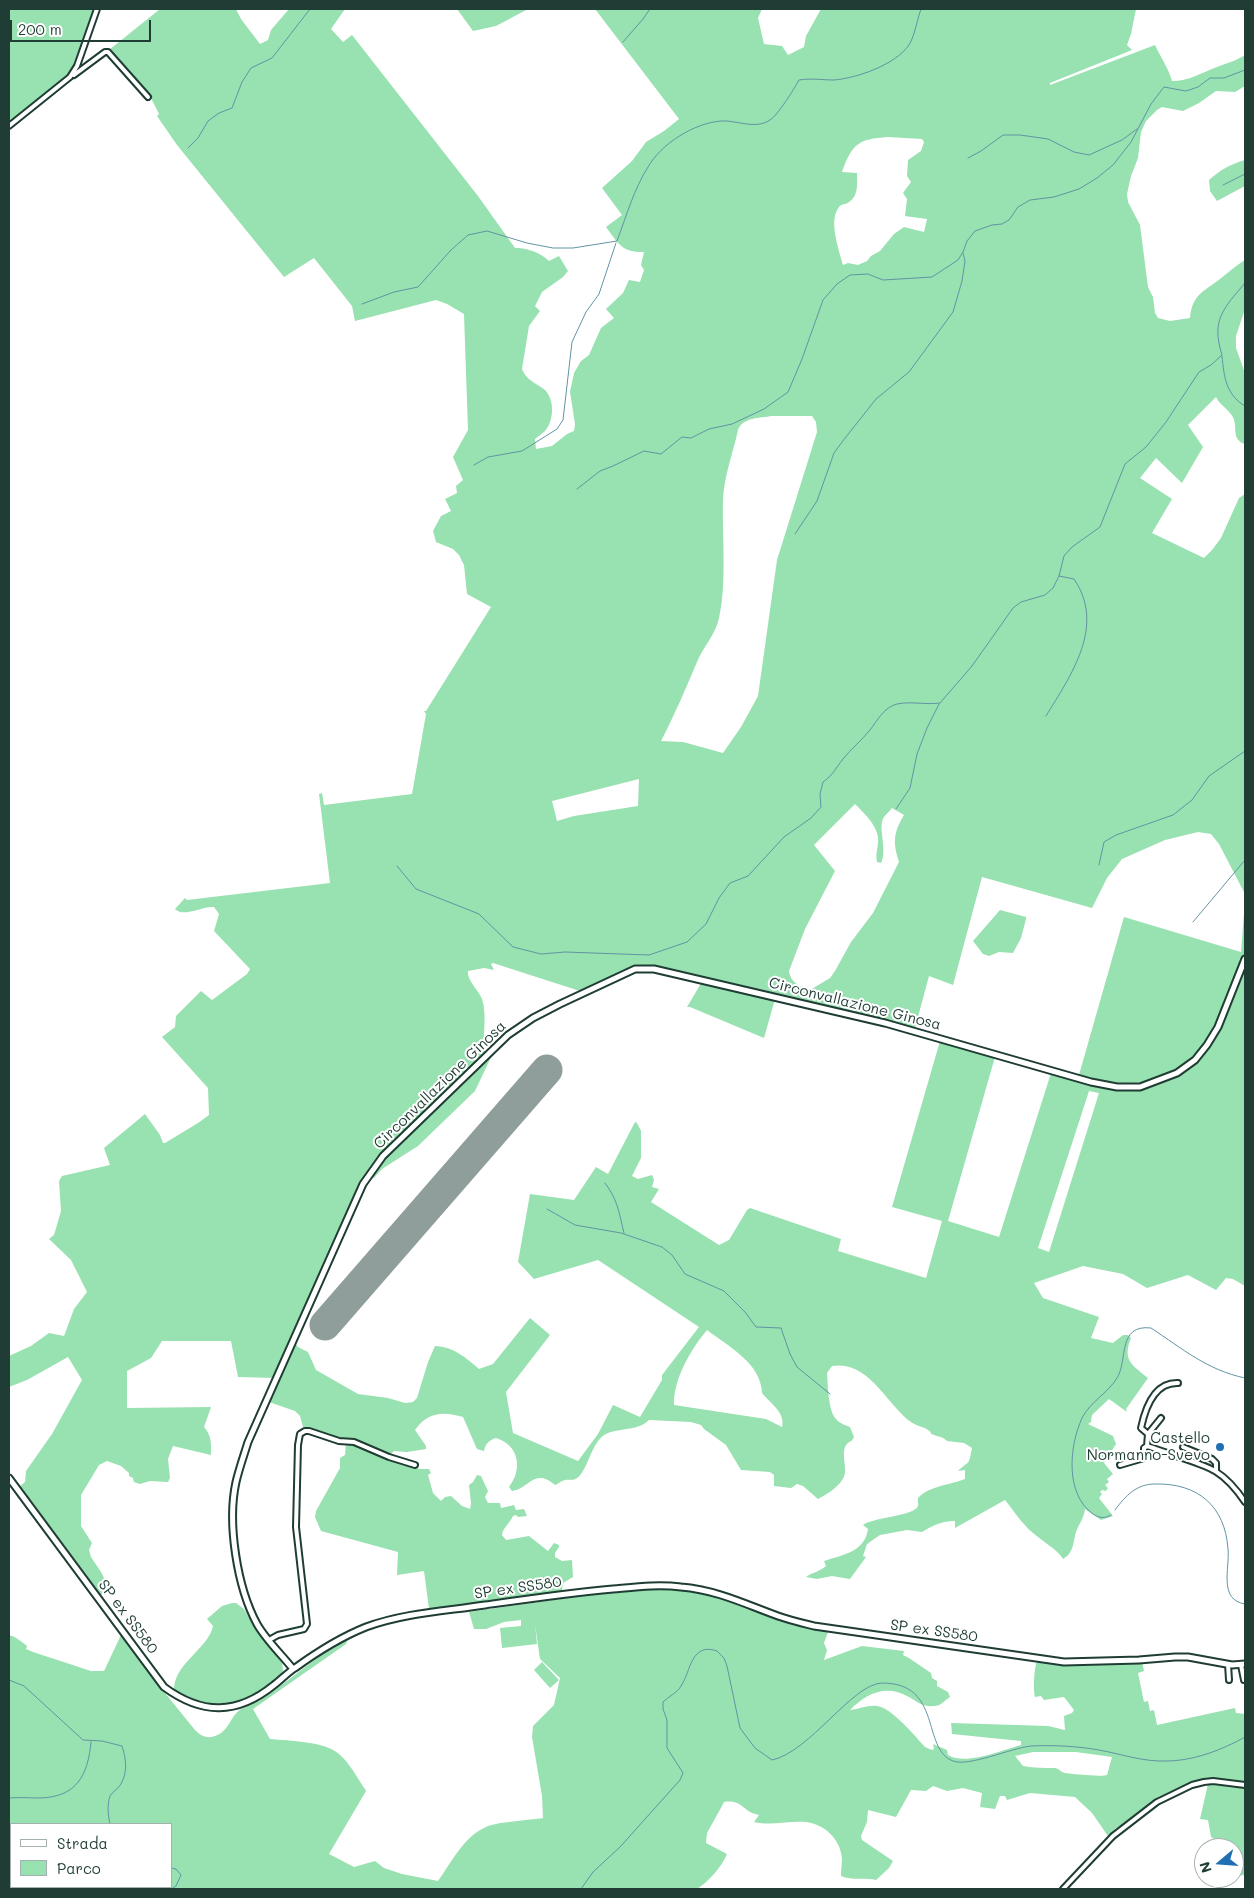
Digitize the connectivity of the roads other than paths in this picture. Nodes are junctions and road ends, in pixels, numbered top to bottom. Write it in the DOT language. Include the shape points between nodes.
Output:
graph roads {
  1 [pos="97,9"];
  2 [pos="70,78"];
  3 [pos="148,97"];
  4 [pos="9,126"];
  5 [pos="1245,959"];
  6 [pos="1178,1383"];
  7 [pos="1160,1418"];
  8 [pos="1148,1434"];
  9 [pos="1147,1446"];
  10 [pos="1183,1447"];
  11 [pos="415,1465"];
  12 [pos="1120,1465"];
  13 [pos="1216,1470"];
  14 [pos="9,1478"];
  15 [pos="1245,1502"];
  16 [pos="269,1640"];
  17 [pos="1228,1664"];
  18 [pos="1243,1664"];
  19 [pos="293,1669"];
  20 [pos="1229,1680"];
  21 [pos="1244,1680"];
  22 [pos="1245,1785"];
  23 [pos="1062,1889"];
  1 -- 2 [label="street"];
  2 -- 3 [label="street" via="108,52"];
  2 -- 4 [label="street"];
  5 -- 16 [label="main road, Circonvallazione Ginosa" via="1218,1027 1195,1060 1177,1073 1140,1087 1091,1082 884,1023 654,969 635,969 520,1026 383,1156 363,1184 248,1442 236,1483 232,1527 248,1602"];
  6 -- 8 [label="street" via="1167,1384 1156,1392 1146,1408 1141,1428"];
  7 -- 8 [label="street"];
  8 -- 9 [label="street"];
  9 -- 12 [label="street" via="1144,1458"];
  9 -- 13 [label="street"];
  10 -- 13 [label="street" via="1212,1459"];
  11 -- 16 [label="street" via="354,1442 339,1441 309,1431 300,1434 296,1526 307,1624 304,1630 278,1634"];
  13 -- 15 [label="street"];
  14 -- 19 [label="main road, SP ex SS580" via="164,1687 177,1696 203,1707 235,1706 260,1695"];
  16 -- 19 [label="main road, Circonvallazione Ginosa"];
  17 -- 18 [label="main road, SP ex SS580"];
  17 -- 19 [label="main road, SP ex SS580" via="1188,1657 1064,1662 814,1626 714,1592 680,1586 647,1586 566,1593 402,1617 338,1640"];
  17 -- 20 [label="street"];
  18 -- 21 [label="street"];
  22 -- 23 [label="street" via="1213,1781 1197,1784 1157,1802 1122,1829"];
}
